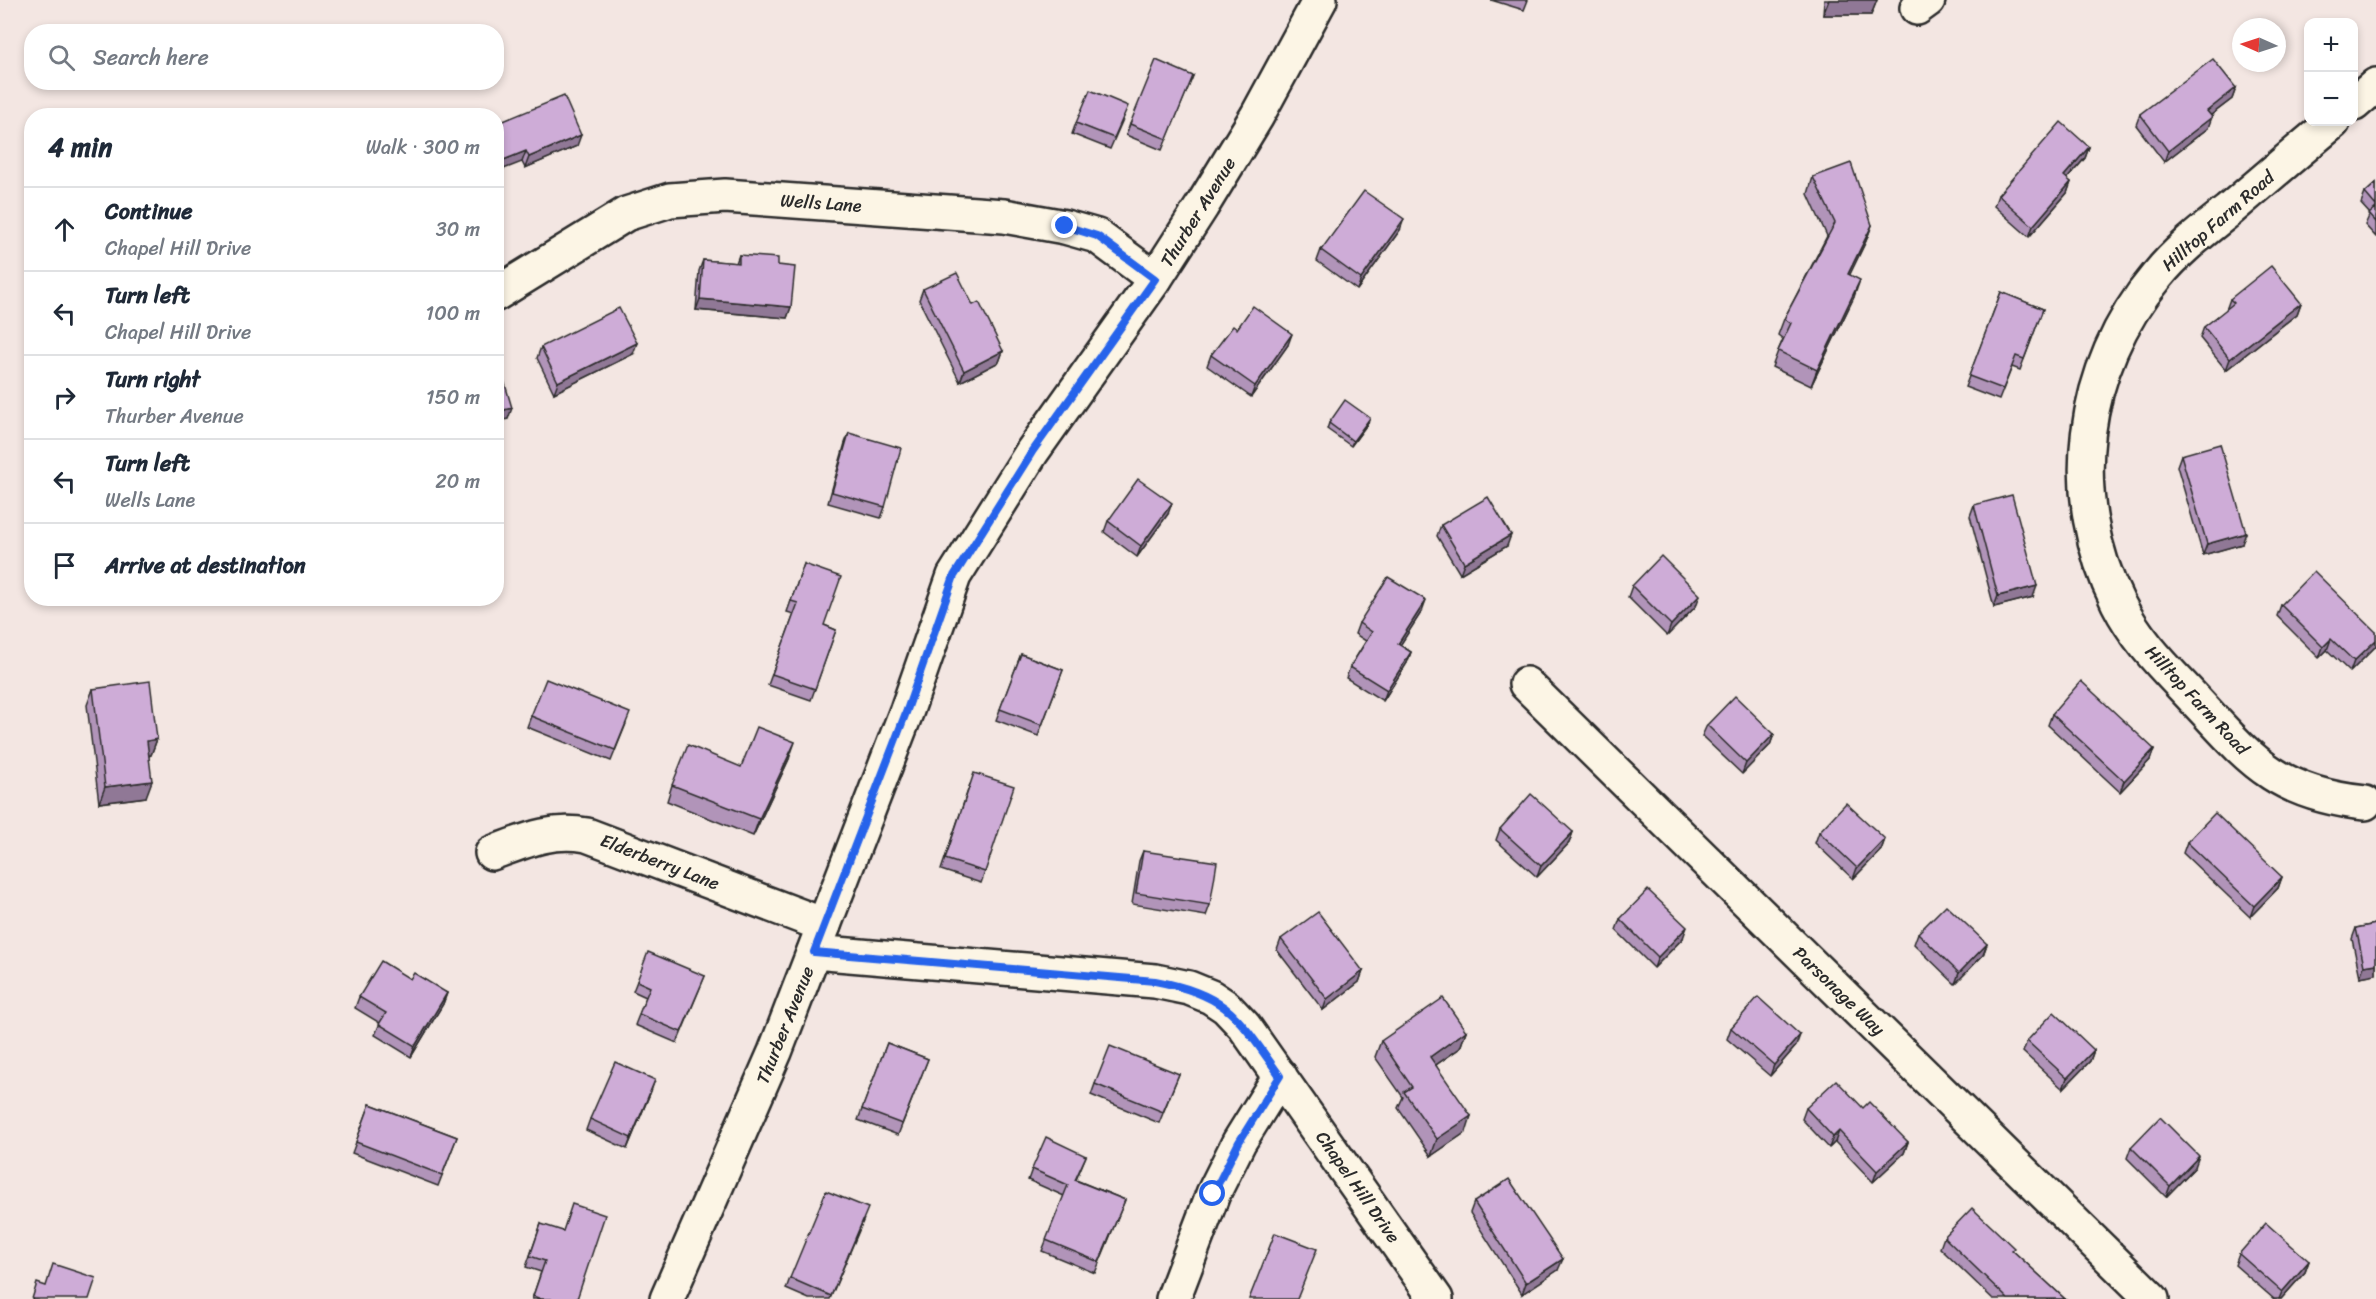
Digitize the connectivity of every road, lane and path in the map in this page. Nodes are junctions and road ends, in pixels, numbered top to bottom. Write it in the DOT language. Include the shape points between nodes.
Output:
graph roads {
  1 [pos="1320,0"];
  2 [pos="2376,85"];
  3 [pos="2358,101"];
  4 [pos="2328,126"];
  5 [pos="1155,279"];
  6 [pos="504,289"];
  7 [pos="1526,684"];
  8 [pos="2365,803"];
  9 [pos="492,852"];
  10 [pos="819,938"];
  11 [pos="1280,1076"];
  12 [pos="667,1299"];
  13 [pos="1173,1299"];
  14 [pos="1436,1299"];
  15 [pos="2152,1299"];
  1 -- 5 [label="street, Thurber Avenue" via="1257,117"];
  2 -- 3 [label="street"];
  4 -- 8 [label="street, Hilltop Farm Road" via="2177,254 2139,298 2109,351 2098,382 2086,446 2085,478 2088,511 2105,574 2124,613 2155,658 2260,767 2313,795"];
  5 -- 6 [label="street, Wells Lane" via="1097,236 1065,226 1004,216 725,196 670,200 626,214"];
  5 -- 10 [label="street, Thurber Avenue" via="1032,452 954,576"];
  7 -- 15 [label="street, Parsonage Way"];
  9 -- 10 [label="street, Elderberry Lane" via="543,835 565,832 587,836"];
  10 -- 11 [label="street, Chapel Hill Drive" via="1189,988 1227,1007"];
  10 -- 12 [label="street, Thurber Avenue" via="776,1052"];
  11 -- 13 [label="street" via="1239,1142 1213,1194"];
  11 -- 14 [label="street, Chapel Hill Drive"];
}
